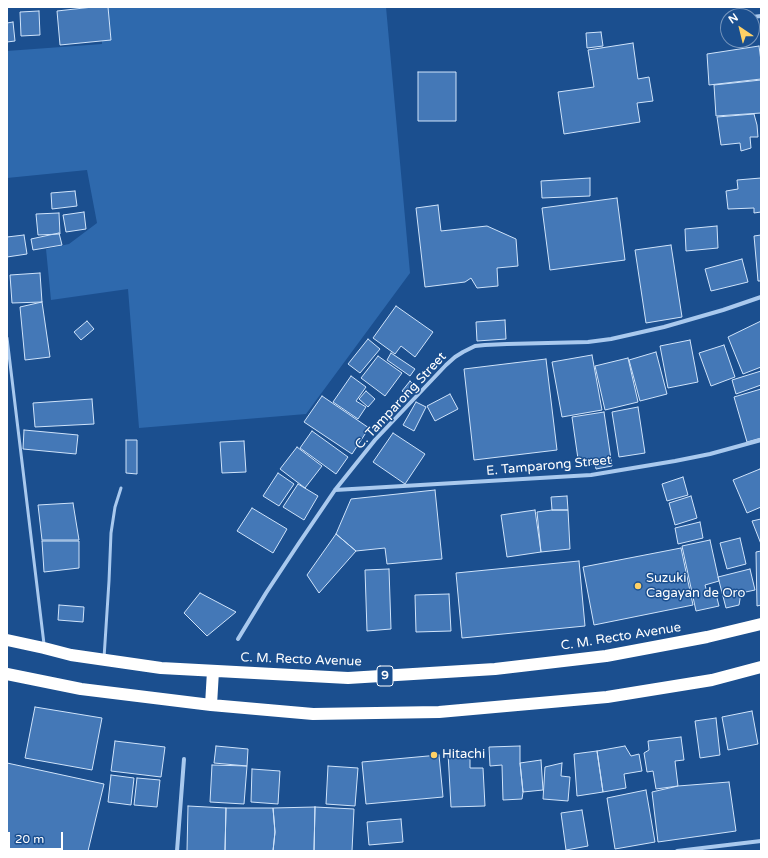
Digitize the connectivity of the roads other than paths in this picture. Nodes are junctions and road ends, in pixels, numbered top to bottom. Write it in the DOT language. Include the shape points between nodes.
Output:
graph roads {
  1 [pos="761,297"];
  2 [pos="7,338"];
  3 [pos="761,440"];
  4 [pos="121,488"];
  5 [pos="335,490"];
  6 [pos="761,624"];
  7 [pos="238,639"];
  8 [pos="7,640"];
  9 [pos="44,648"];
  10 [pos="104,660"];
  11 [pos="761,667"];
  12 [pos="213,670"];
  13 [pos="7,674"];
  14 [pos="211,705"];
  15 [pos="184,759"];
  16 [pos="761,841"];
  17 [pos="177,851"];
  18 [pos="677,851"];
  1 -- 5 [label="street, C. Tamparong Street" via="664,328 611,339 475,346 446,365 375,440"];
  2 -- 9 [label="lane"];
  3 -- 5 [label="street, E. Tamparong Street" via="710,454 591,475"];
  4 -- 10 [label="lane" via="111,533"];
  5 -- 7 [label="street, C. Tamparong Street" via="298,543"];
  6 -- 12 [label="highway, C. M. Recto Avenue / 9" via="606,656 495,669 348,678"];
  8 -- 9 [label="highway, C. M. Recto Avenue / 9"];
  9 -- 10 [label="highway, C. M. Recto Avenue / 9"];
  10 -- 12 [label="highway, C. M. Recto Avenue / 9" via="161,668"];
  11 -- 14 [label="highway" via="712,680 606,697 439,712 313,714"];
  12 -- 14 [label="highway"];
  13 -- 14 [label="highway" via="81,689"];
  15 -- 17 [label="street"];
  16 -- 18 [label="street"];
}
